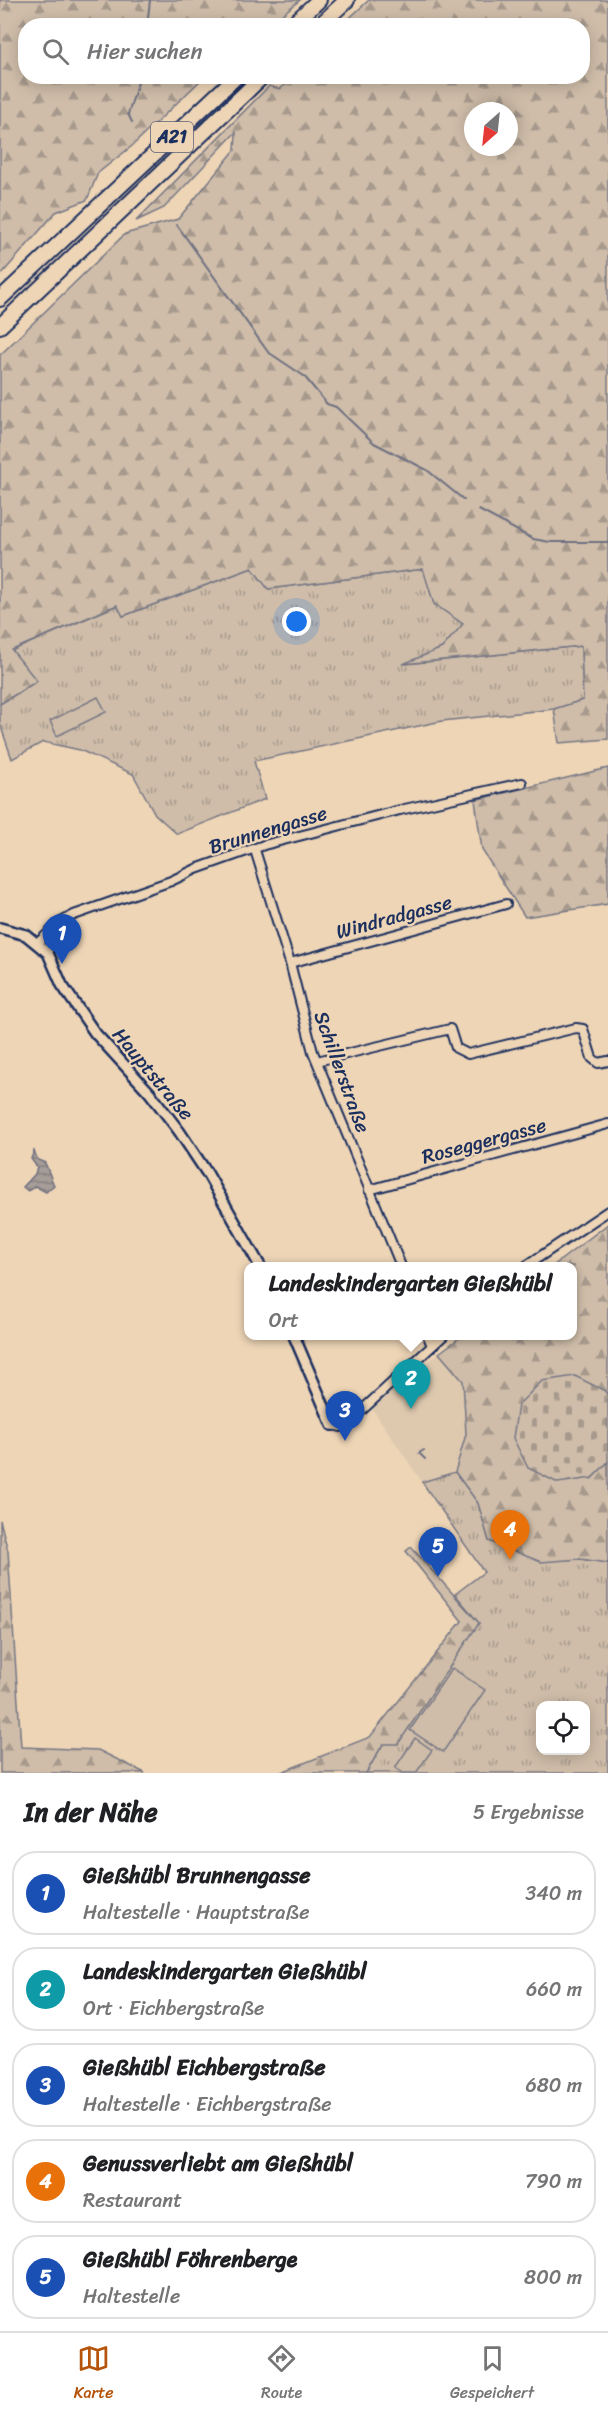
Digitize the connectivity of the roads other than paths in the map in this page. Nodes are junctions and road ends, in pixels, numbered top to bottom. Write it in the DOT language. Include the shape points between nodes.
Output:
graph roads {
  1 [pos="319,0"];
  2 [pos="347,0"];
  3 [pos="300,18"];
  4 [pos="328,18"];
  5 [pos="228,84"];
  6 [pos="255,84"];
  7 [pos="0,299"];
  8 [pos="0,326"];
  9 [pos="522,783"];
  10 [pos="255,850"];
  11 [pos="506,904"];
  12 [pos="0,928"];
  13 [pos="38,943"];
  14 [pos="290,963"];
  15 [pos="317,1061"];
  16 [pos="608,1061"];
  17 [pos="608,1124"];
  18 [pos="369,1190"];
  19 [pos="608,1210"];
  20 [pos="258,1262"];
  21 [pos="399,1262"];
  22 [pos="532,1262"];
  23 [pos="296,1340"];
  24 [pos="430,1340"];
  25 [pos="438,1340"];
  26 [pos="432,1346"];
  27 [pos="332,1425"];
  1 -- 3 [label="highway"];
  2 -- 4 [label="highway"];
  5 -- 7 [label="highway, A21"];
  6 -- 8 [label="highway, A21"];
  9 -- 10 [label="street, Brunnengasse" via="400,810"];
  10 -- 13 [label="street, Brunnengasse" via="74,915"];
  10 -- 14 [label="street, Schillerstraße"];
  11 -- 14 [label="street, Windradgasse"];
  12 -- 13 [label="street" via="26,935"];
  13 -- 20 [label="street, Hauptstraße" via="48,953 62,985 95,1033 179,1131"];
  14 -- 15 [label="street, Schillerstraße"];
  15 -- 16 [label="street" via="450,1029 456,1048 468,1054 576,1028 587,1035 592,1058 598,1063"];
  15 -- 18 [label="street, Schillerstraße"];
  17 -- 18 [label="street, Roseggergasse"];
  18 -- 21 [label="street, Schillerstraße"];
  19 -- 22 [label="street"];
  23 -- 27 [label="street"];
  24 -- 26 [label="street"];
  25 -- 26 [label="street"];
  26 -- 27 [label="street" via="348,1422 341,1427"];
}
